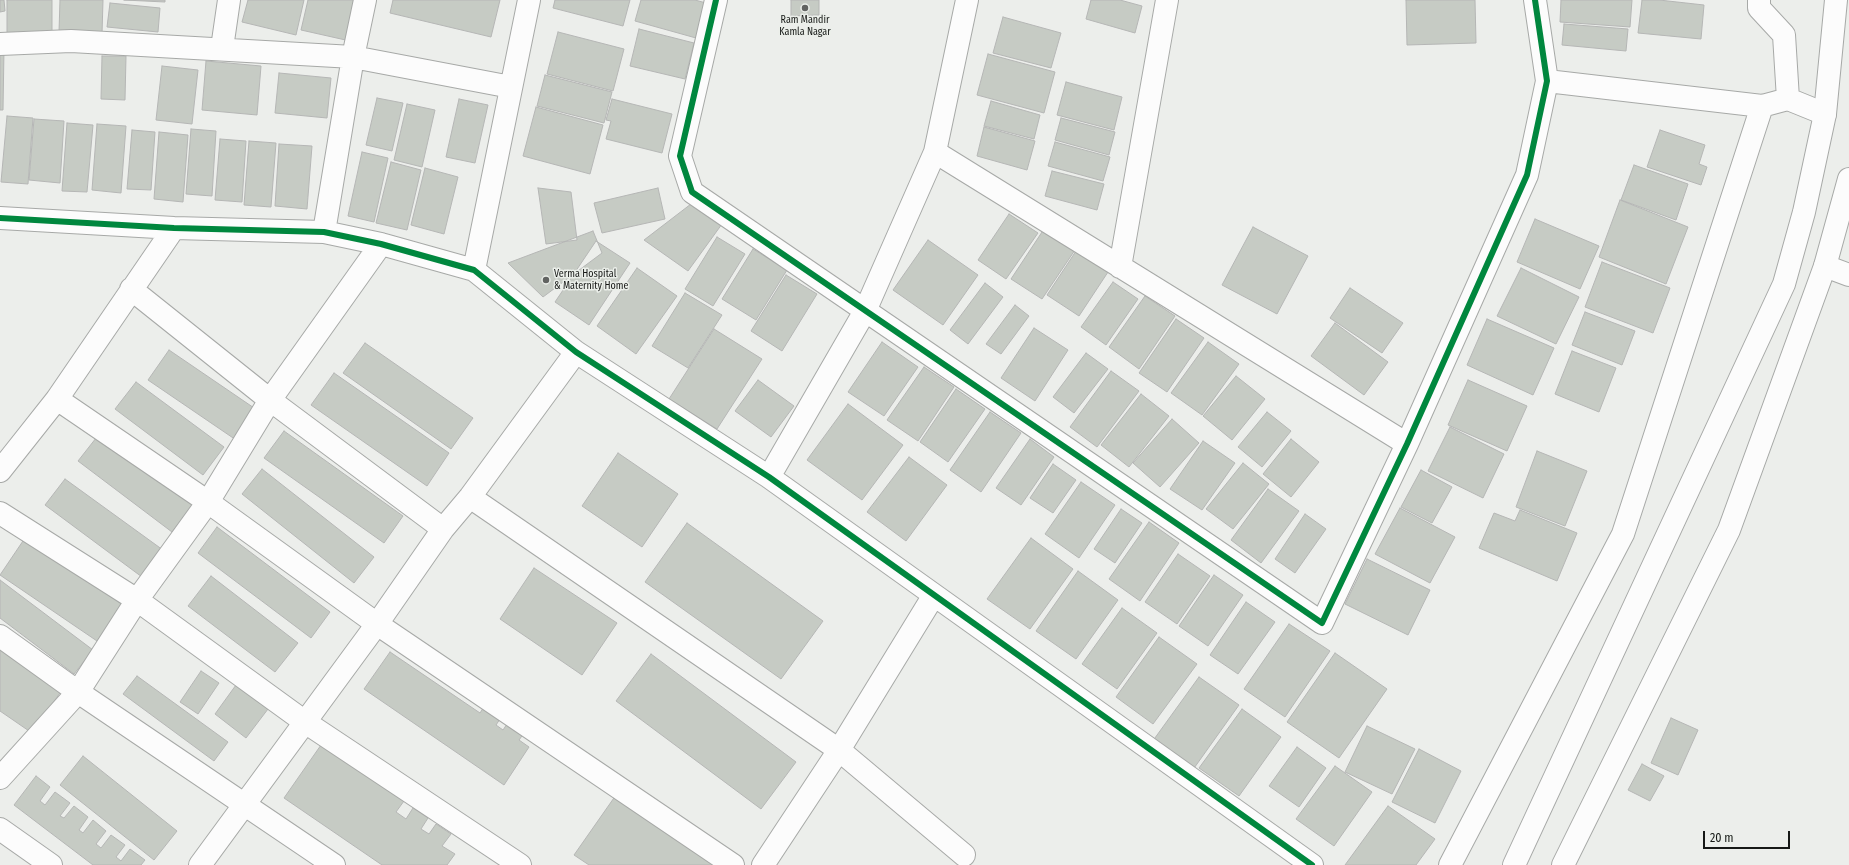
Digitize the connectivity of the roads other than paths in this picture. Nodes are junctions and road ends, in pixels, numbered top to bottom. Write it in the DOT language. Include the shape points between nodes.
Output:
graph roads {
  1 [pos="229,0"];
  2 [pos="365,0"];
  3 [pos="529,0"];
  4 [pos="716,0"];
  5 [pos="967,0"];
  6 [pos="1167,0"];
  7 [pos="1536,0"];
  8 [pos="1759,0"];
  9 [pos="1836,0"];
  10 [pos="0,44"];
  11 [pos="222,48"];
  12 [pos="353,57"];
  13 [pos="1547,81"];
  14 [pos="511,87"];
  15 [pos="1788,99"];
  16 [pos="1762,106"];
  17 [pos="1825,114"];
  18 [pos="935,152"];
  19 [pos="1849,179"];
  20 [pos="0,218"];
  21 [pos="174,228"];
  22 [pos="324,232"];
  23 [pos="381,244"];
  24 [pos="1825,266"];
  25 [pos="1120,267"];
  26 [pos="474,270"];
  27 [pos="1849,275"];
  28 [pos="131,289"];
  29 [pos="865,311"];
  30 [pos="576,352"];
  31 [pos="58,399"];
  32 [pos="270,400"];
  33 [pos="1407,444"];
  34 [pos="0,471"];
  35 [pos="770,477"];
  36 [pos="470,497"];
  37 [pos="208,502"];
  38 [pos="0,513"];
  39 [pos="443,529"];
  40 [pos="934,595"];
  41 [pos="137,600"];
  42 [pos="377,624"];
  43 [pos="0,636"];
  44 [pos="78,692"];
  45 [pos="305,722"];
  46 [pos="839,750"];
  47 [pos="0,778"];
  48 [pos="244,805"];
  49 [pos="0,829"];
  50 [pos="964,855"];
  51 [pos="51,865"];
  52 [pos="200,865"];
  53 [pos="334,865"];
  54 [pos="520,865"];
  55 [pos="733,865"];
  56 [pos="763,865"];
  57 [pos="1312,865"];
  58 [pos="1450,865"];
  59 [pos="1514,865"];
  60 [pos="1563,865"];
  1 -- 11 [label="street"];
  2 -- 12 [label="street"];
  3 -- 14 [label="street"];
  4 -- 29 [label="street" via="680,156 692,192"];
  5 -- 18 [label="street"];
  6 -- 25 [label="street"];
  7 -- 13 [label="street"];
  8 -- 15 [label="street" via="1759,8 1784,35"];
  9 -- 17 [label="street"];
  10 -- 11 [label="street" via="71,41"];
  11 -- 12 [label="street"];
  12 -- 14 [label="street"];
  12 -- 22 [label="street"];
  13 -- 16 [label="street"];
  13 -- 33 [label="street" via="1527,175"];
  14 -- 26 [label="street"];
  15 -- 16 [label="street"];
  15 -- 17 [label="street"];
  16 -- 58 [label="street" via="1623,534"];
  17 -- 59 [label="street" via="1804,212 1784,284"];
  18 -- 25 [label="street"];
  18 -- 29 [label="street"];
  19 -- 24 [label="street"];
  20 -- 21 [label="street"];
  21 -- 22 [label="street"];
  21 -- 28 [label="street"];
  22 -- 23 [label="street"];
  23 -- 26 [label="street"];
  23 -- 32 [label="street"];
  24 -- 27 [label="street"];
  24 -- 60 [label="street" via="1729,530"];
  25 -- 33 [label="street"];
  26 -- 30 [label="street"];
  28 -- 31 [label="street"];
  28 -- 32 [label="street"];
  29 -- 33 [label="street" via="1322,623"];
  29 -- 35 [label="street"];
  30 -- 35 [label="street"];
  30 -- 36 [label="street"];
  31 -- 34 [label="street"];
  31 -- 37 [label="street"];
  32 -- 37 [label="street"];
  32 -- 39 [label="street"];
  35 -- 40 [label="street"];
  36 -- 39 [label="street"];
  36 -- 46 [label="street"];
  37 -- 41 [label="street"];
  37 -- 42 [label="street"];
  38 -- 41 [label="street"];
  39 -- 42 [label="street"];
  40 -- 46 [label="street"];
  40 -- 57 [label="street"];
  41 -- 44 [label="street"];
  41 -- 45 [label="street"];
  42 -- 45 [label="street"];
  42 -- 55 [label="street"];
  43 -- 44 [label="street"];
  44 -- 47 [label="street"];
  44 -- 48 [label="street"];
  45 -- 48 [label="street"];
  45 -- 54 [label="street"];
  46 -- 50 [label="street"];
  46 -- 56 [label="street"];
  48 -- 52 [label="street"];
  48 -- 53 [label="street"];
  49 -- 51 [label="street"];
}
